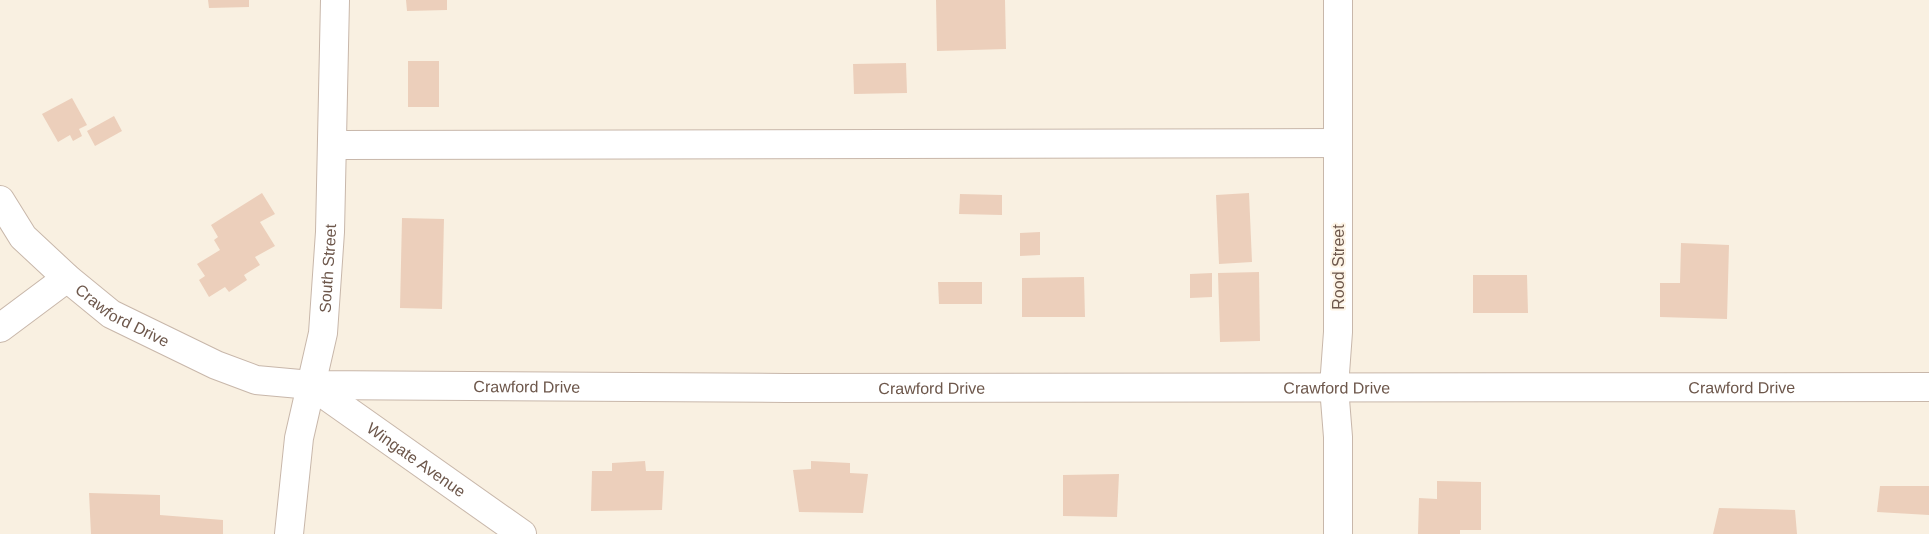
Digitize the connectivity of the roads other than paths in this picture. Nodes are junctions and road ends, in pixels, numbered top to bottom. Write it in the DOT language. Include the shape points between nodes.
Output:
graph roads {
  1 [pos="335,0"];
  2 [pos="1338,0"];
  3 [pos="1338,143"];
  4 [pos="332,145"];
  5 [pos="0,200"];
  6 [pos="67,278"];
  7 [pos="0,328"];
  8 [pos="311,385"];
  9 [pos="1334,387"];
  10 [pos="1929,387"];
  11 [pos="289,534"];
  12 [pos="522,534"];
  13 [pos="1338,534"];
  1 -- 4 [label="street, South Street"];
  2 -- 3 [label="street, Rood Street"];
  3 -- 4 [label="street"];
  3 -- 9 [label="street, Rood Street" via="1338,332"];
  4 -- 8 [label="street, South Street" via="323,333"];
  5 -- 6 [label="street, Crawford Drive" via="23,237"];
  6 -- 7 [label="street"];
  6 -- 8 [label="street, Crawford Drive" via="111,314 216,365 256,380"];
  8 -- 9 [label="street, Crawford Drive"];
  8 -- 11 [label="street, South Street" via="299,438"];
  8 -- 12 [label="street, Wingate Avenue"];
  9 -- 10 [label="street, Crawford Drive"];
  9 -- 13 [label="street, Rood Street" via="1338,437"];
}
